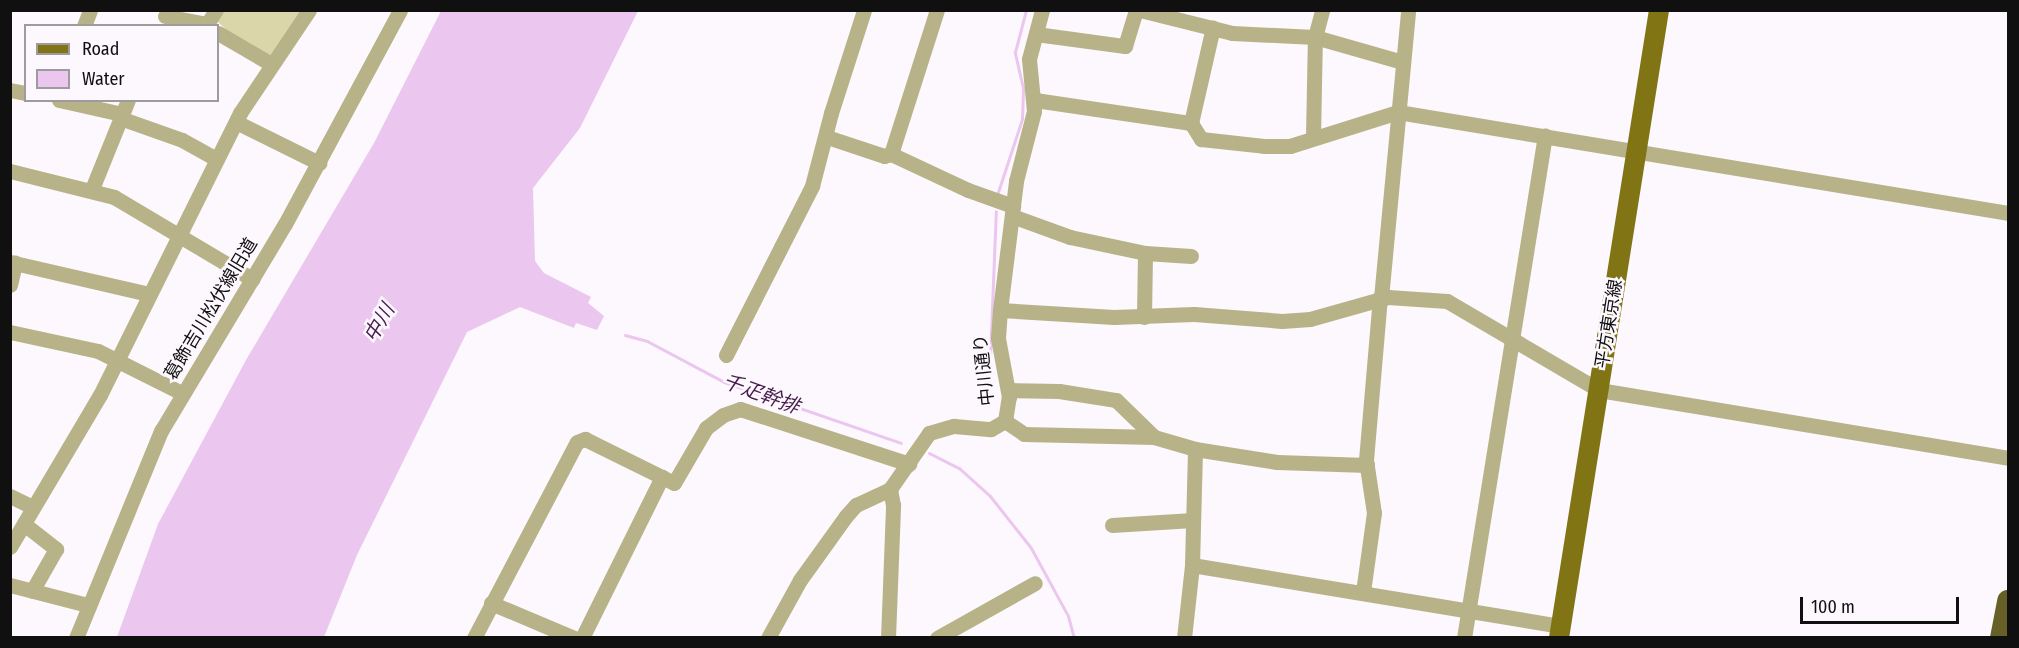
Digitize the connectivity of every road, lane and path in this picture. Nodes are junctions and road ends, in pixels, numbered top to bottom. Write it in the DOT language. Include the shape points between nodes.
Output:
graph roads {
  1 [pos="309,10"];
  2 [pos="400,10"];
  3 [pos="864,10"];
  4 [pos="937,10"];
  5 [pos="1042,10"];
  6 [pos="1136,10"];
  7 [pos="1140,10"];
  8 [pos="1322,10"];
  9 [pos="1408,10"];
  10 [pos="1659,10"];
  11 [pos="163,17"];
  12 [pos="213,23"];
  13 [pos="219,27"];
  14 [pos="1213,27"];
  15 [pos="1036,34"];
  16 [pos="1315,37"];
  17 [pos="1403,62"];
  18 [pos="271,64"];
  19 [pos="1035,100"];
  20 [pos="76,102"];
  21 [pos="123,111"];
  22 [pos="1398,112"];
  23 [pos="236,122"];
  24 [pos="1191,123"];
  25 [pos="1545,135"];
  26 [pos="827,137"];
  27 [pos="1313,137"];
  28 [pos="1636,151"];
  29 [pos="891,154"];
  30 [pos="216,159"];
  31 [pos="319,163"];
  32 [pos="10,171"];
  33 [pos="92,189"];
  34 [pos="1012,211"];
  35 [pos="2008,213"];
  36 [pos="179,234"];
  37 [pos="1145,253"];
  38 [pos="1191,256"];
  39 [pos="13,262"];
  40 [pos="252,279"];
  41 [pos="10,285"];
  42 [pos="149,294"];
  43 [pos="1381,298"];
  44 [pos="1000,310"];
  45 [pos="1144,317"];
  46 [pos="10,332"];
  47 [pos="1513,340"];
  48 [pos="726,355"];
  49 [pos="117,360"];
  50 [pos="1008,390"];
  51 [pos="1599,390"];
  52 [pos="182,393"];
  53 [pos="1005,421"];
  54 [pos="1154,437"];
  55 [pos="1195,449"];
  56 [pos="2008,458"];
  57 [pos="909,464"];
  58 [pos="1367,465"];
  59 [pos="662,477"];
  60 [pos="890,489"];
  61 [pos="10,496"];
  62 [pos="33,507"];
  63 [pos="1193,520"];
  64 [pos="24,524"];
  65 [pos="1112,525"];
  66 [pos="10,547"];
  67 [pos="1192,565"];
  68 [pos="1035,583"];
  69 [pos="10,585"];
  70 [pos="32,591"];
  71 [pos="1363,592"];
  72 [pos="2008,601"];
  73 [pos="491,603"];
  74 [pos="88,605"];
  75 [pos="1469,610"];
  76 [pos="2008,625"];
  77 [pos="1560,632"];
  78 [pos="76,638"];
  79 [pos="474,638"];
  80 [pos="574,638"];
  81 [pos="582,638"];
  82 [pos="768,638"];
  83 [pos="888,638"];
  84 [pos="937,638"];
  85 [pos="1184,638"];
  86 [pos="1464,638"];
  87 [pos="2002,638"];
  1 -- 18 [label="street"];
  2 -- 31 [label="street, 葛飾吉川松伏線旧道"];
  3 -- 26 [label="street"];
  4 -- 29 [label="street"];
  5 -- 15 [label="street, 中川通り"];
  6 -- 15 [label="street" via="1125,46"];
  7 -- 14 [label="street"];
  8 -- 16 [label="street"];
  9 -- 17 [label="street"];
  10 -- 28 [label="main road, 平方東京線"];
  11 -- 12 [label="street"];
  13 -- 18 [label="street"];
  14 -- 16 [label="street" via="1232,33"];
  14 -- 24 [label="street"];
  15 -- 19 [label="street, 中川通り" via="1029,65"];
  16 -- 17 [label="street"];
  16 -- 27 [label="street"];
  17 -- 22 [label="street"];
  18 -- 23 [label="street"];
  19 -- 24 [label="street"];
  19 -- 34 [label="street, 中川通り"];
  20 -- 21 [label="street"];
  21 -- 30 [label="street"];
  21 -- 33 [label="street"];
  22 -- 25 [label="street"];
  22 -- 27 [label="street"];
  22 -- 43 [label="street"];
  23 -- 30 [label="street"];
  23 -- 31 [label="street"];
  24 -- 27 [label="street" via="1193,131 1211,142 1290,146"];
  25 -- 28 [label="street"];
  25 -- 47 [label="street"];
  26 -- 29 [label="street" via="884,156"];
  26 -- 48 [label="street" via="812,186"];
  28 -- 35 [label="street"];
  28 -- 51 [label="main road, 平方東京線"];
  29 -- 34 [label="street"];
  30 -- 36 [label="street"];
  31 -- 40 [label="street, 葛飾吉川松伏線旧道"];
  32 -- 33 [label="street"];
  33 -- 36 [label="street" via="137,208"];
  34 -- 37 [label="street" via="1070,237"];
  34 -- 44 [label="street, 中川通り"];
  36 -- 40 [label="street"];
  36 -- 42 [label="street"];
  37 -- 38 [label="street"];
  37 -- 45 [label="street"];
  39 -- 41 [label="street"];
  39 -- 42 [label="street"];
  40 -- 52 [label="street, 葛飾吉川松伏線旧道"];
  42 -- 49 [label="street"];
  43 -- 45 [label="street" via="1310,320 1194,314"];
  43 -- 47 [label="street" via="1447,301"];
  43 -- 58 [label="street"];
  44 -- 45 [label="street"];
  44 -- 50 [label="street, 中川通り" via="998,338"];
  46 -- 49 [label="street" via="98,351"];
  47 -- 51 [label="street"];
  47 -- 75 [label="street"];
  49 -- 52 [label="street"];
  49 -- 62 [label="street"];
  50 -- 53 [label="street, 中川通り"];
  50 -- 54 [label="street" via="1059,391 1116,400"];
  51 -- 56 [label="street"];
  51 -- 77 [label="main road, 平方東京線"];
  52 -- 74 [label="street, 葛飾吉川松伏線旧道" via="144,465"];
  53 -- 54 [label="street" via="1024,434"];
  53 -- 57 [label="street, 中川通り" via="979,430 939,427 921,441"];
  54 -- 55 [label="street"];
  55 -- 58 [label="street" via="1277,462"];
  55 -- 63 [label="street"];
  57 -- 59 [label="street" via="740,409 723,415 706,428 674,483"];
  57 -- 60 [label="street, 中川通り"];
  58 -- 71 [label="street" via="1374,513"];
  59 -- 73 [label="street" via="585,439 578,442"];
  59 -- 81 [label="street"];
  60 -- 82 [label="street, 中川通り" via="856,505 846,516 800,580"];
  60 -- 83 [label="street" via="893,506"];
  61 -- 62 [label="street"];
  62 -- 64 [label="street"];
  63 -- 65 [label="street"];
  63 -- 67 [label="street"];
  64 -- 66 [label="street"];
  64 -- 70 [label="street" via="56,549"];
  67 -- 71 [label="street"];
  67 -- 85 [label="street"];
  68 -- 84 [label="street"];
  69 -- 70 [label="street"];
  70 -- 74 [label="street"];
  71 -- 75 [label="street"];
  72 -- 87 [label="highway"];
  73 -- 79 [label="street"];
  73 -- 80 [label="street"];
  74 -- 78 [label="street, 葛飾吉川松伏線旧道"];
  75 -- 77 [label="street"];
  75 -- 86 [label="street"];
  76 -- 87 [label="highway"];
}
